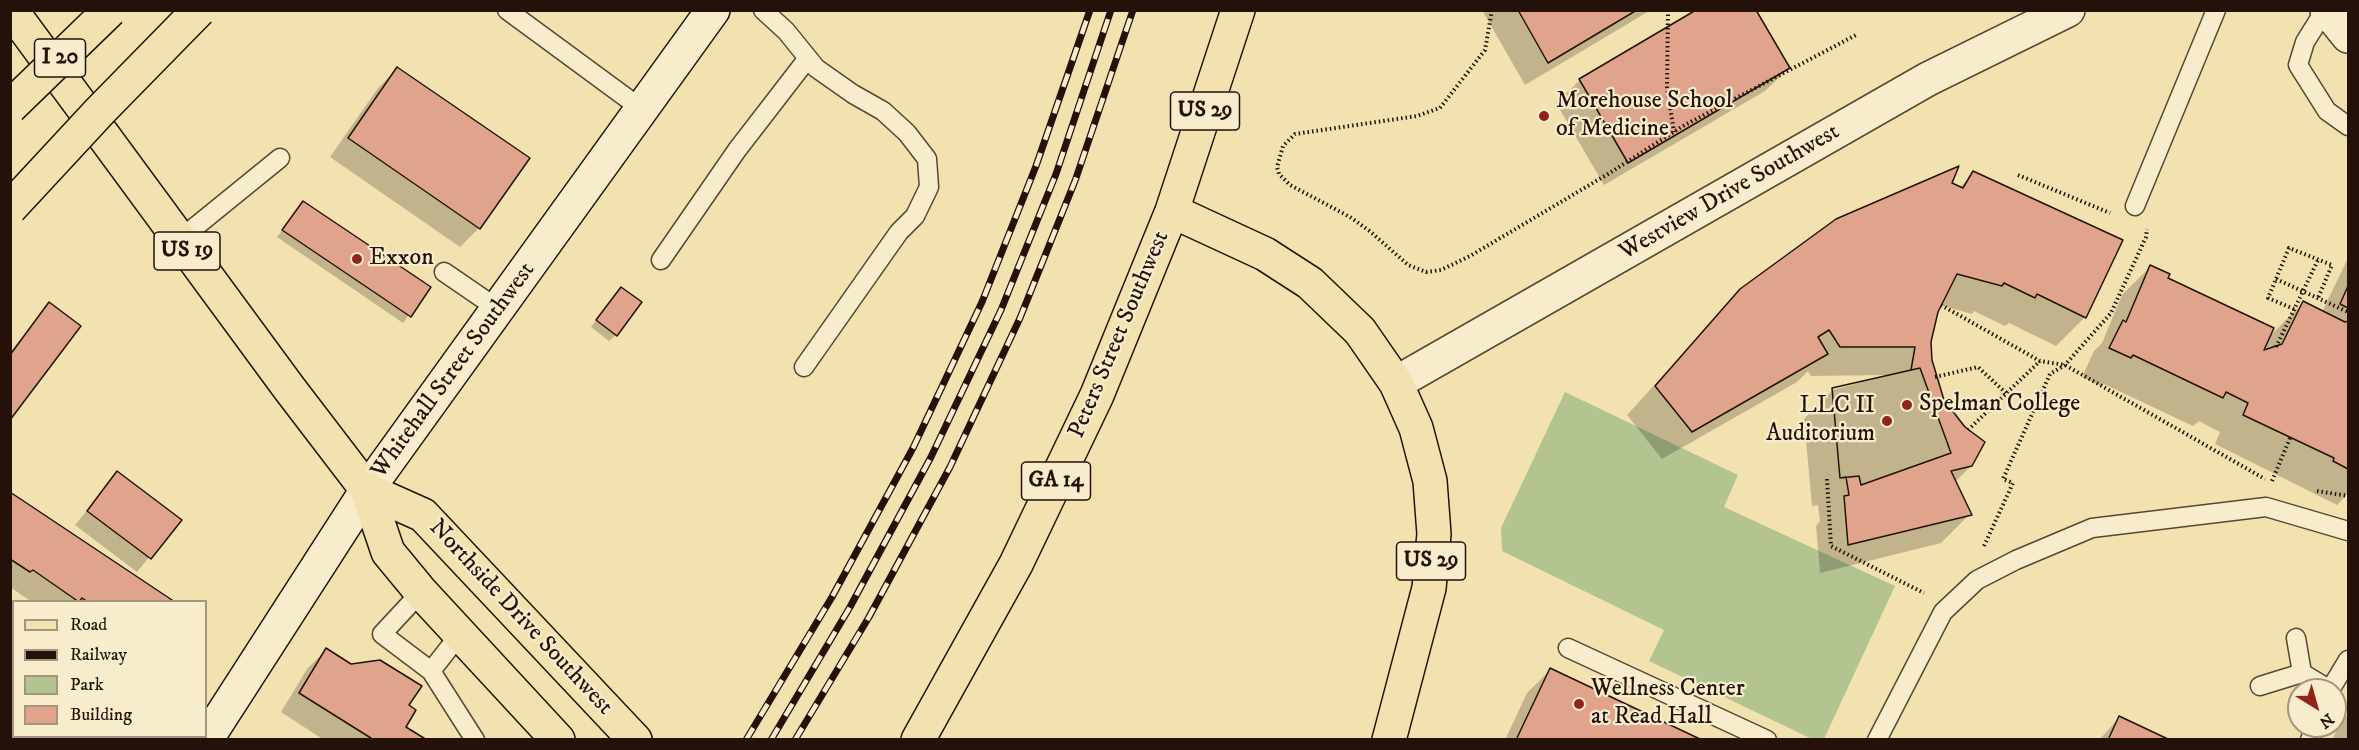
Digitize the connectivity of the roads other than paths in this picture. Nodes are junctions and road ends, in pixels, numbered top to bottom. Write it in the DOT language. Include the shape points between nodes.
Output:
graph roads {
  1 [pos="11,10"];
  2 [pos="110,10"];
  3 [pos="200,10"];
  4 [pos="507,10"];
  5 [pos="713,10"];
  6 [pos="763,10"];
  7 [pos="1238,10"];
  8 [pos="2068,10"];
  9 [pos="2216,10"];
  10 [pos="2326,10"];
  11 [pos="2349,36"];
  12 [pos="808,58"];
  13 [pos="10,107"];
  14 [pos="643,110"];
  15 [pos="2349,126"];
  16 [pos="280,158"];
  17 [pos="2135,206"];
  18 [pos="10,208"];
  19 [pos="1172,212"];
  20 [pos="179,240"];
  21 [pos="661,260"];
  22 [pos="444,272"];
  23 [pos="498,309"];
  24 [pos="804,367"];
  25 [pos="1396,383"];
  26 [pos="367,490"];
  27 [pos="2349,531"];
  28 [pos="421,592"];
  29 [pos="460,634"];
  30 [pos="2296,638"];
  31 [pos="1568,648"];
  32 [pos="2349,660"];
  33 [pos="431,671"];
  34 [pos="2302,673"];
  35 [pos="2310,678"];
  36 [pos="2338,678"];
  37 [pos="2260,686"];
  38 [pos="206,740"];
  39 [pos="475,740"];
  40 [pos="558,740"];
  41 [pos="635,740"];
  42 [pos="918,740"];
  43 [pos="1389,740"];
  44 [pos="1767,740"];
  45 [pos="1877,740"];
  1 -- 20 [label="main road, Northside Drive Southwest / US 19"];
  2 -- 13 [label="main road, I 20, bridge"];
  3 -- 18 [label="main road, bridge"];
  4 -- 14 [label="lane"];
  5 -- 14 [label="main road, Whitehall Street Southwest"];
  6 -- 12 [label="lane"];
  7 -- 19 [label="main road, Peters Street Southwest / US 29"];
  8 -- 25 [label="main road, Westview Drive Southwest" via="1928,79"];
  9 -- 17 [label="lane"];
  10 -- 11 [label="main road"];
  10 -- 15 [label="lane" via="2305,42 2298,65 2327,111"];
  12 -- 21 [label="lane" via="737,150"];
  12 -- 24 [label="lane" via="816,68 883,111 907,133 927,159 929,187 915,216 899,232"];
  14 -- 23 [label="main road, Whitehall Street Southwest"];
  16 -- 20 [label="lane"];
  19 -- 25 [label="main road, US 29" via="1265,254 1310,283 1360,331"];
  19 -- 42 [label="main road, Peters Street Southwest / GA 14" via="1097,395 1016,564"];
  20 -- 26 [label="main road, Northside Drive Southwest / US 19"];
  22 -- 23 [label="lane"];
  23 -- 26 [label="main road, Whitehall Street Southwest"];
  25 -- 43 [label="main road, US 29" via="1416,428 1430,481 1434,534 1429,588"];
  26 -- 28 [label="main road, Northside Drive Southwest / US 19" via="388,552"];
  26 -- 38 [label="main road, Whitehall Street Southwest"];
  26 -- 41 [label="main road, Northside Drive Southwest / US 19" via="423,515"];
  27 -- 45 [label="lane" via="2266,507 2092,528 2016,560 1977,580 1942,612"];
  28 -- 29 [label="main road, Northside Drive Southwest / US 19"];
  28 -- 33 [label="lane" via="382,634"];
  29 -- 33 [label="lane"];
  29 -- 40 [label="main road, Northside Drive Southwest / US 19"];
  30 -- 34 [label="lane"];
  31 -- 44 [label="lane"];
  32 -- 36 [label="lane"];
  33 -- 39 [label="lane"];
  34 -- 35 [label="lane"];
  34 -- 37 [label="lane"];
}
